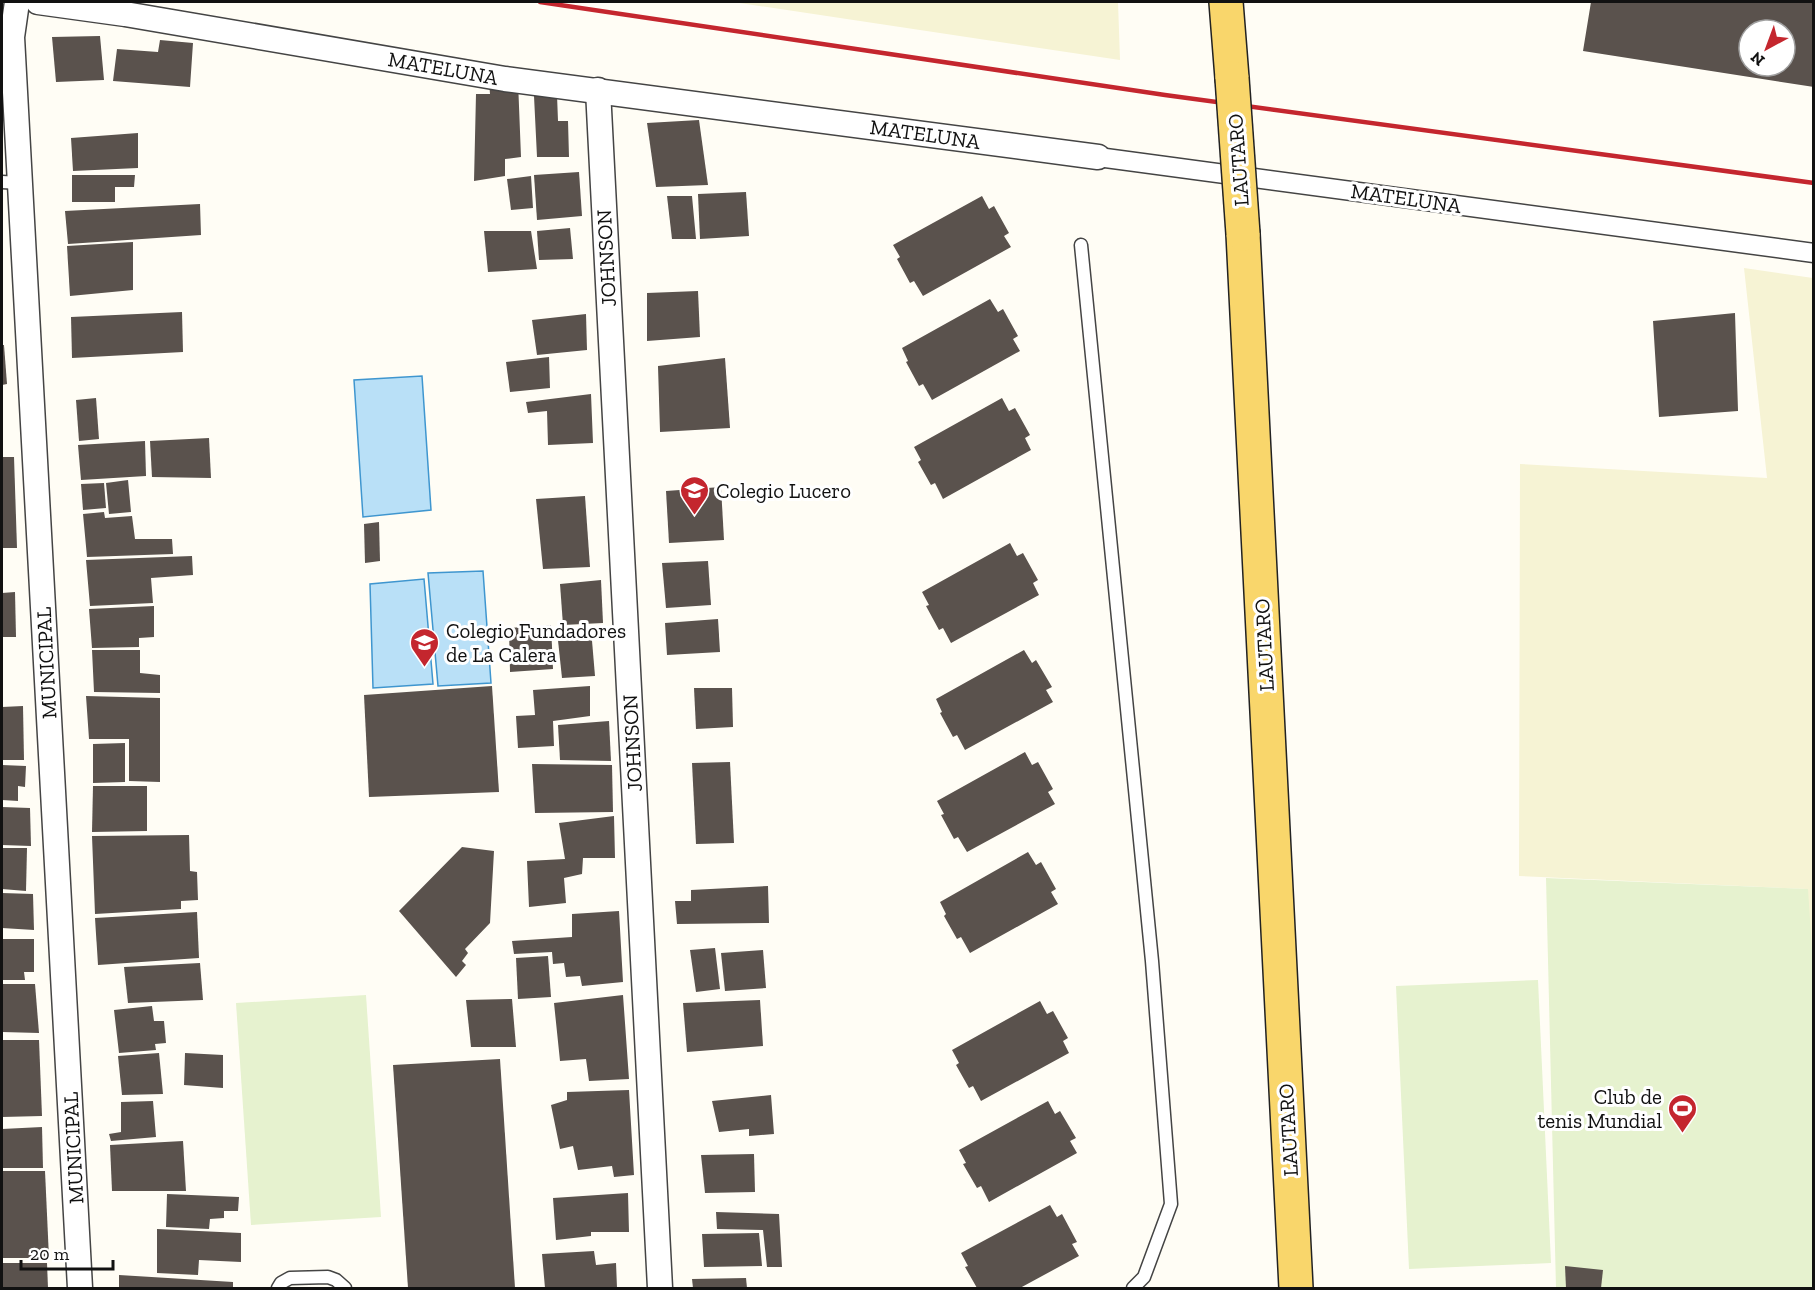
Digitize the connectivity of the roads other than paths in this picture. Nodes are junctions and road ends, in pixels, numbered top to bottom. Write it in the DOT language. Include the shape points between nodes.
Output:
graph roads {
  1 [pos="17,2"];
  2 [pos="38,2"];
  3 [pos="1226,2"];
  4 [pos="598,90"];
  5 [pos="1098,157"];
  6 [pos="11,183"];
  7 [pos="1081,245"];
  8 [pos="1814,253"];
  9 [pos="80,1288"];
  10 [pos="278,1288"];
  11 [pos="345,1288"];
  12 [pos="660,1288"];
  13 [pos="1133,1288"];
  14 [pos="1296,1288"];
  1 -- 6 [label="street, MUNICIPAL" via="12,37"];
  2 -- 4 [label="street, MATELUNA"];
  3 -- 14 [label="main road, LAUTARO, bridge" via="1243,234"];
  4 -- 5 [label="street, MATELUNA"];
  4 -- 12 [label="street, JOHNSON"];
  5 -- 8 [label="street, MATELUNA"];
  6 -- 9 [label="street, MUNICIPAL"];
  7 -- 13 [label="lane" via="1152,961 1171,1204 1144,1277"];
  10 -- 11 [label="lane" via="290,1278 328,1277"];
}
